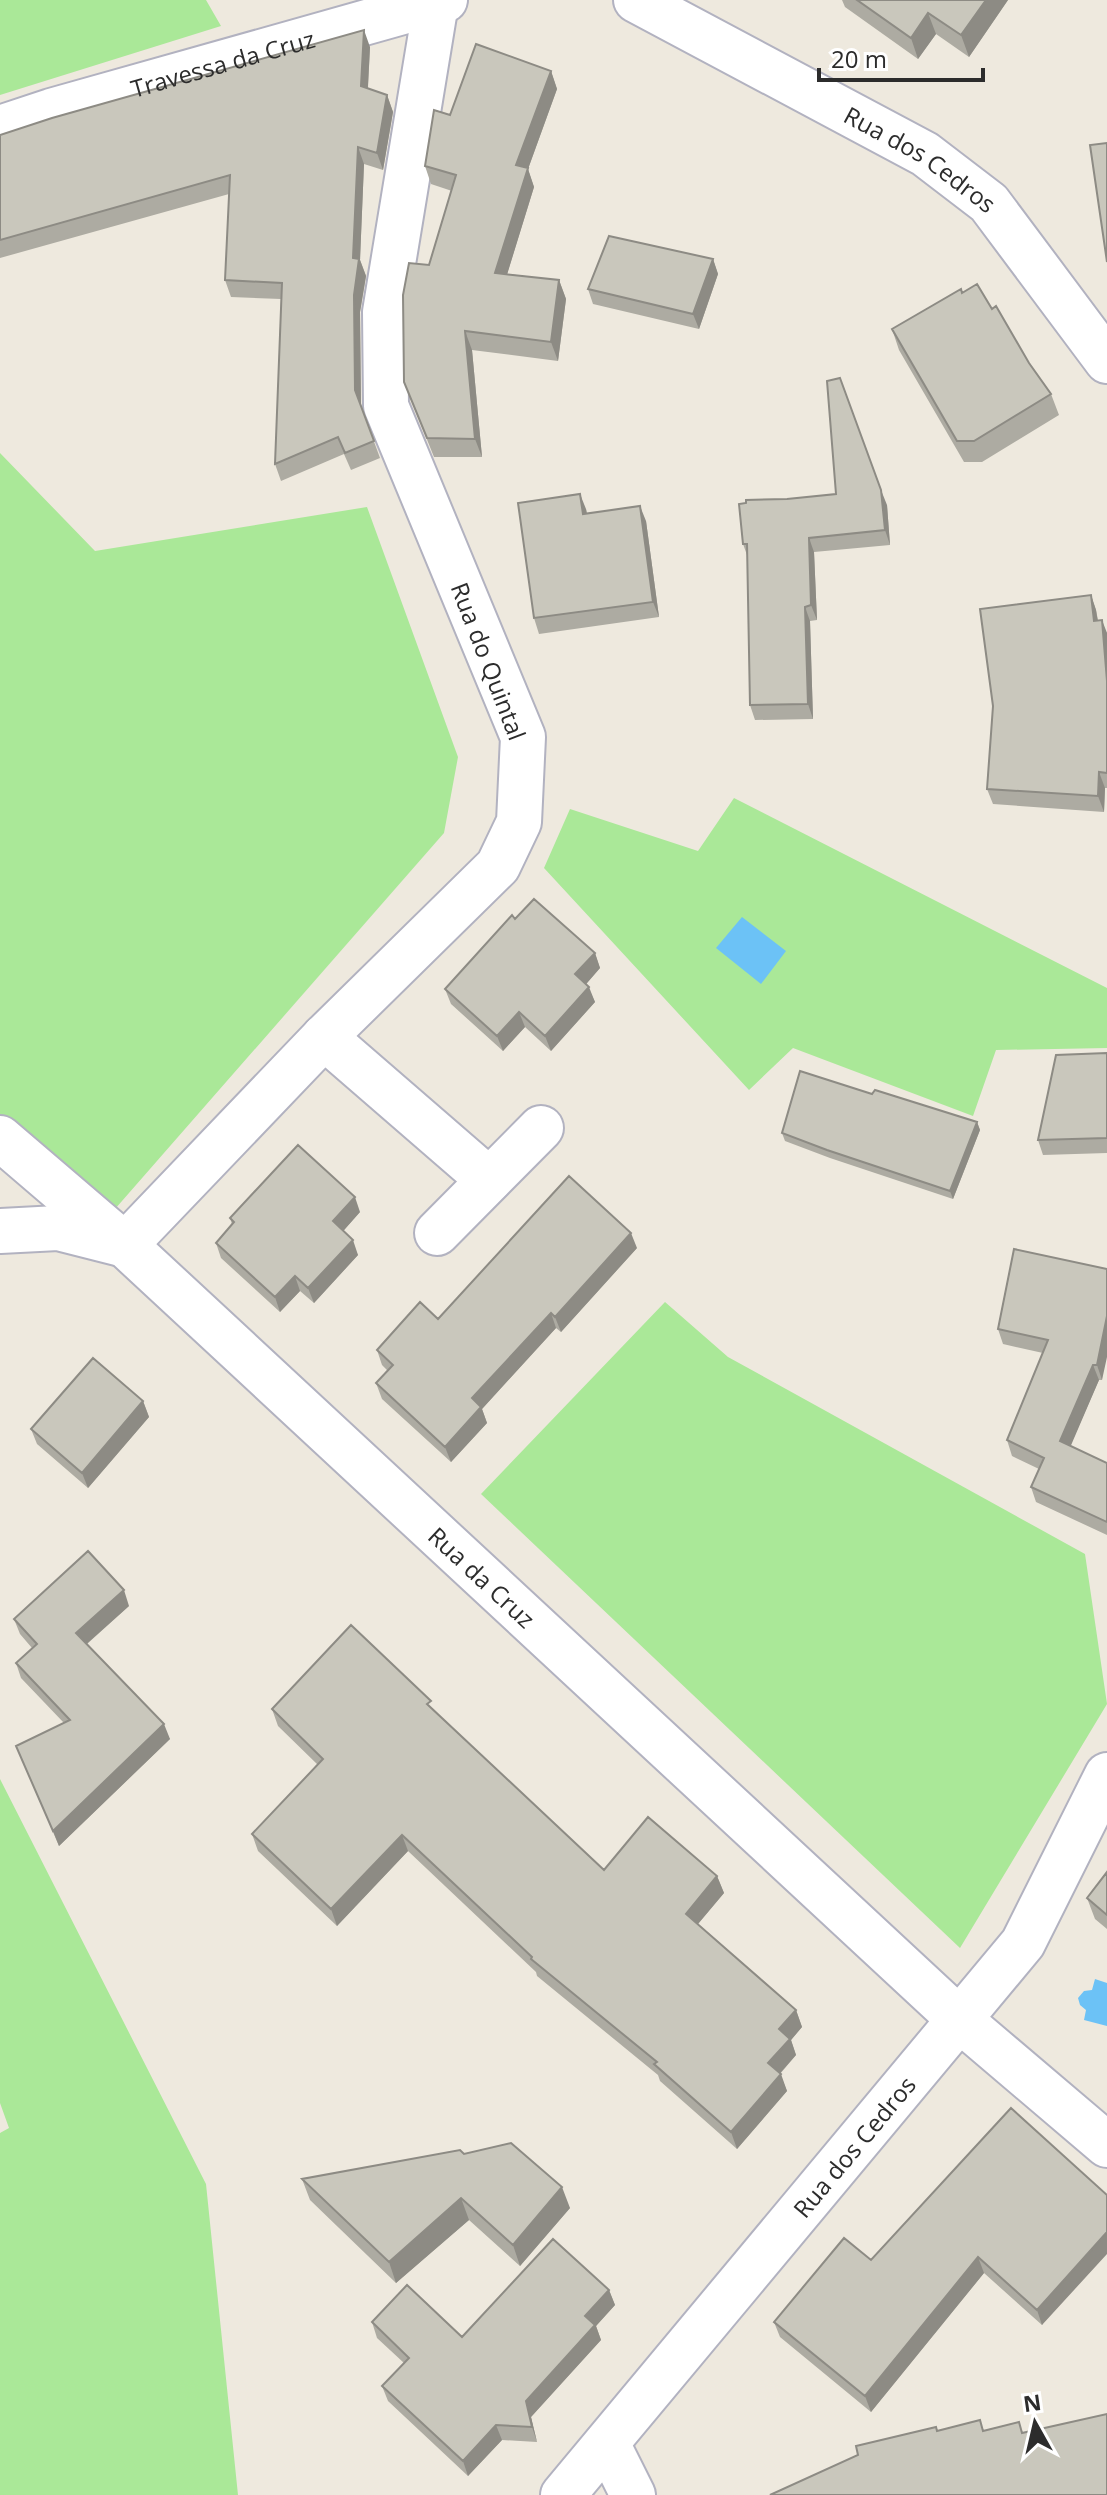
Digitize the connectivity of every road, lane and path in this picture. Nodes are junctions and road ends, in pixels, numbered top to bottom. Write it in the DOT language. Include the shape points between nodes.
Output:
graph roads {
  1 [pos="636,0"];
  2 [pos="440,2"];
  3 [pos="0,128"];
  4 [pos="1107,361"];
  5 [pos="324,1037"];
  6 [pos="541,1128"];
  7 [pos="0,1138"];
  8 [pos="489,1180"];
  9 [pos="0,1231"];
  10 [pos="437,1233"];
  11 [pos="125,1245"];
  12 [pos="1107,1775"];
  13 [pos="960,2020"];
  14 [pos="1107,2145"];
  15 [pos="607,2443"];
  16 [pos="563,2495"];
  17 [pos="633,2495"];
  1 -- 4 [label="street, Rua dos Cedros" via="925,154 989,203"];
  2 -- 3 [label="street, Travessa da Cruz"];
  2 -- 5 [label="street, Rua do Quintal" via="385,312 386,406 523,737 519,822 498,866"];
  5 -- 8 [label="street"];
  5 -- 11 [label="street, Rua do Quintal"];
  6 -- 8 [label="street"];
  7 -- 11 [label="street, Rua da Cruz"];
  8 -- 10 [label="street"];
  9 -- 11 [label="street" via="58,1228"];
  11 -- 13 [label="street, Rua da Cruz"];
  12 -- 13 [label="street, Rua dos Cedros" via="1023,1943"];
  13 -- 14 [label="street, Rua da Cruz"];
  13 -- 15 [label="street, Rua dos Cedros"];
  15 -- 16 [label="street, Rua dos Cedros"];
  15 -- 17 [label="street"];
}
